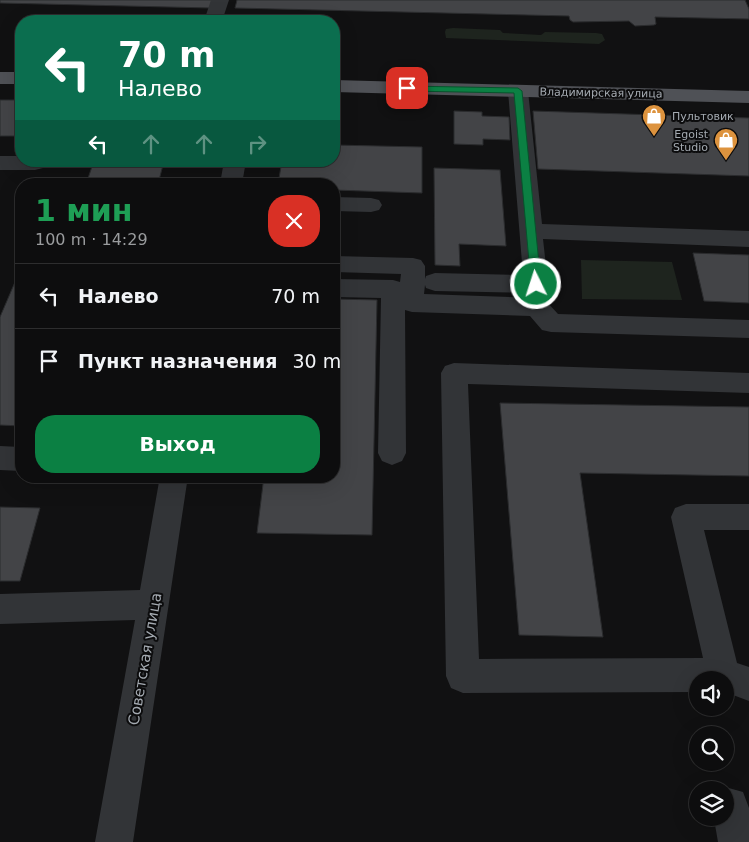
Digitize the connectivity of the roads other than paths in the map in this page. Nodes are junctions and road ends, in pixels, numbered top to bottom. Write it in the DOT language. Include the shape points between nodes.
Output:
graph roads {
  1 [pos="220,0"];
  2 [pos="215,15"];
  3 [pos="0,78"];
  4 [pos="15,78"];
  5 [pos="340,86"];
  6 [pos="518,91"];
  7 [pos="749,97"];
  8 [pos="0,163"];
  9 [pos="15,163"];
  10 [pos="340,204"];
  11 [pos="371,205"];
  12 [pos="532,231"];
  13 [pos="749,239"];
  14 [pos="340,264"];
  15 [pos="435,282"];
  16 [pos="340,288"];
  17 [pos="749,329"];
  18 [pos="749,383"];
  19 [pos="392,453"];
  20 [pos="0,458"];
  21 [pos="15,459"];
  22 [pos="173,483"];
  23 [pos="749,517"];
  24 [pos="154,605"];
  25 [pos="0,609"];
  26 [pos="736,680"];
  27 [pos="734,826"];
  28 [pos="114,842"];
  29 [pos="737,842"];
  1 -- 2 [label="street"];
  3 -- 4 [label="main road"];
  5 -- 6 [label="main road, Владимирская улица"];
  6 -- 7 [label="main road, Владимирская улица"];
  6 -- 12 [label="street"];
  8 -- 9 [label="street"];
  10 -- 11 [label="street"];
  12 -- 13 [label="street"];
  12 -- 15 [label="street" via="536,284"];
  14 -- 17 [label="street" via="413,266 412,303 537,307 551,323"];
  16 -- 19 [label="street" via="393,289"];
  18 -- 26 [label="street" via="454,373 463,676"];
  20 -- 21 [label="street"];
  22 -- 24 [label="street, Советская улица"];
  23 -- 26 [label="street" via="686,517"];
  24 -- 25 [label="street"];
  24 -- 28 [label="street, Советская улица"];
  27 -- 29 [label="street"];
}
